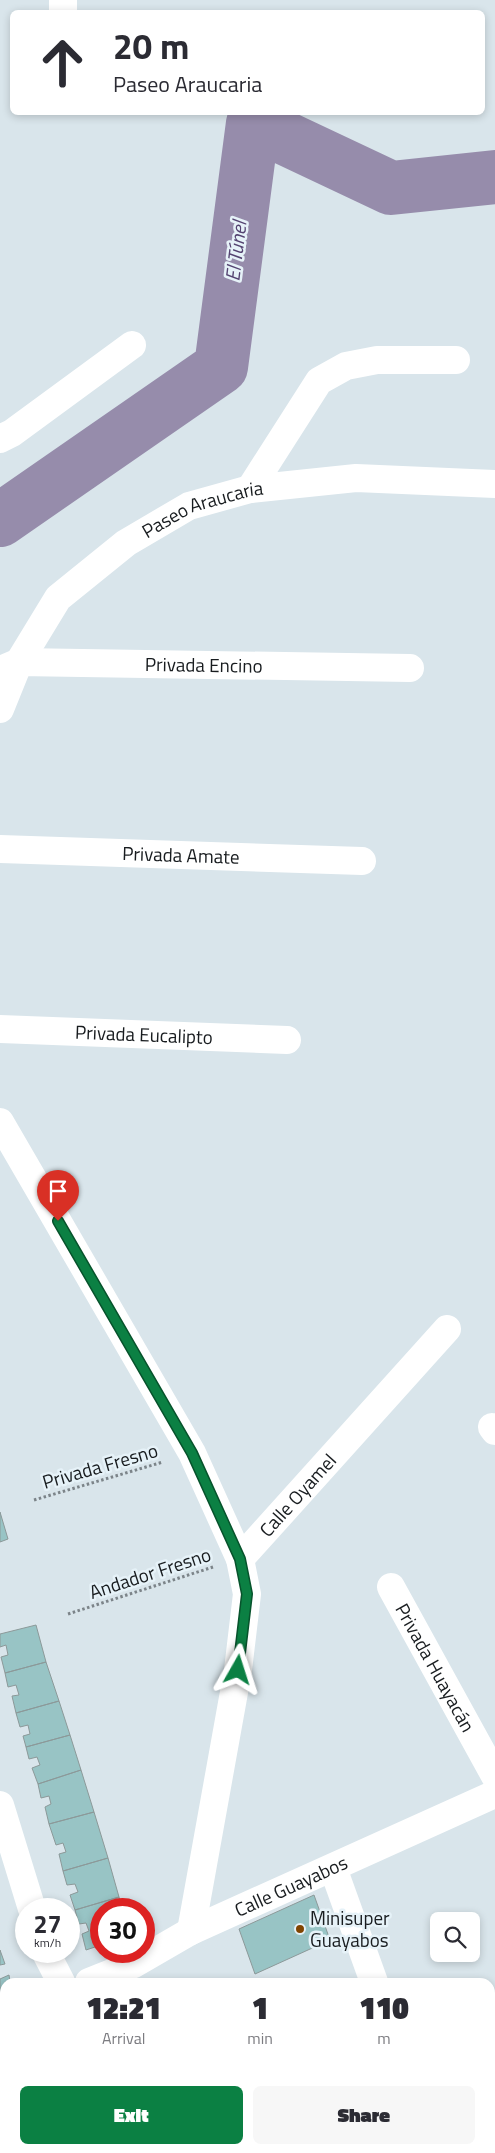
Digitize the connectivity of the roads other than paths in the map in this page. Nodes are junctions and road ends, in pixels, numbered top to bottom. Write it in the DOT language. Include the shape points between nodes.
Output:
graph roads {
  1 [pos="132,345"];
  2 [pos="456,360"];
  3 [pos="0,439"];
  4 [pos="495,484"];
  5 [pos="250,489"];
  6 [pos="9,666"];
  7 [pos="410,668"];
  8 [pos="0,709"];
  9 [pos="0,849"];
  10 [pos="362,861"];
  11 [pos="0,1029"];
  12 [pos="287,1040"];
  13 [pos="0,1122"];
  14 [pos="447,1329"];
  15 [pos="240,1559"];
  16 [pos="391,1587"];
  17 [pos="495,1776"];
  18 [pos="495,1794"];
  19 [pos="0,1806"];
  20 [pos="333,1868"];
  21 [pos="29,1898"];
  22 [pos="191,1931"];
  23 [pos="49,1963"];
  24 [pos="138,1973"];
  25 [pos="59,1978"];
  26 [pos="111,1978"];
  27 [pos="373,1978"];
  1 -- 3 [label="street" via="12,434"];
  2 -- 5 [label="street" via="377,360 346,366 319,381"];
  4 -- 5 [label="street, Paseo Araucaria" via="356,478"];
  5 -- 6 [label="street, Paseo Araucaria" via="189,506 126,543 58,598"];
  6 -- 7 [label="street, Privada Encino"];
  6 -- 8 [label="street, Paseo Araucaria"];
  9 -- 10 [label="street, Privada Amate"];
  11 -- 12 [label="street, Privada Eucalipto"];
  13 -- 15 [label="street" via="192,1453"];
  14 -- 15 [label="street, Calle Oyamel"];
  15 -- 22 [label="street" via="247,1594 238,1670"];
  16 -- 17 [label="street, Privada Huayacán"];
  18 -- 20 [label="street, Calle Guayabos"];
  19 -- 21 [label="street"];
  20 -- 22 [label="street, Calle Guayabos"];
  20 -- 27 [label="street"];
  22 -- 24 [label="street, Calle Guayabos"];
  23 -- 25 [label="street"];
  24 -- 26 [label="street, Calle Guayabos"];
}
